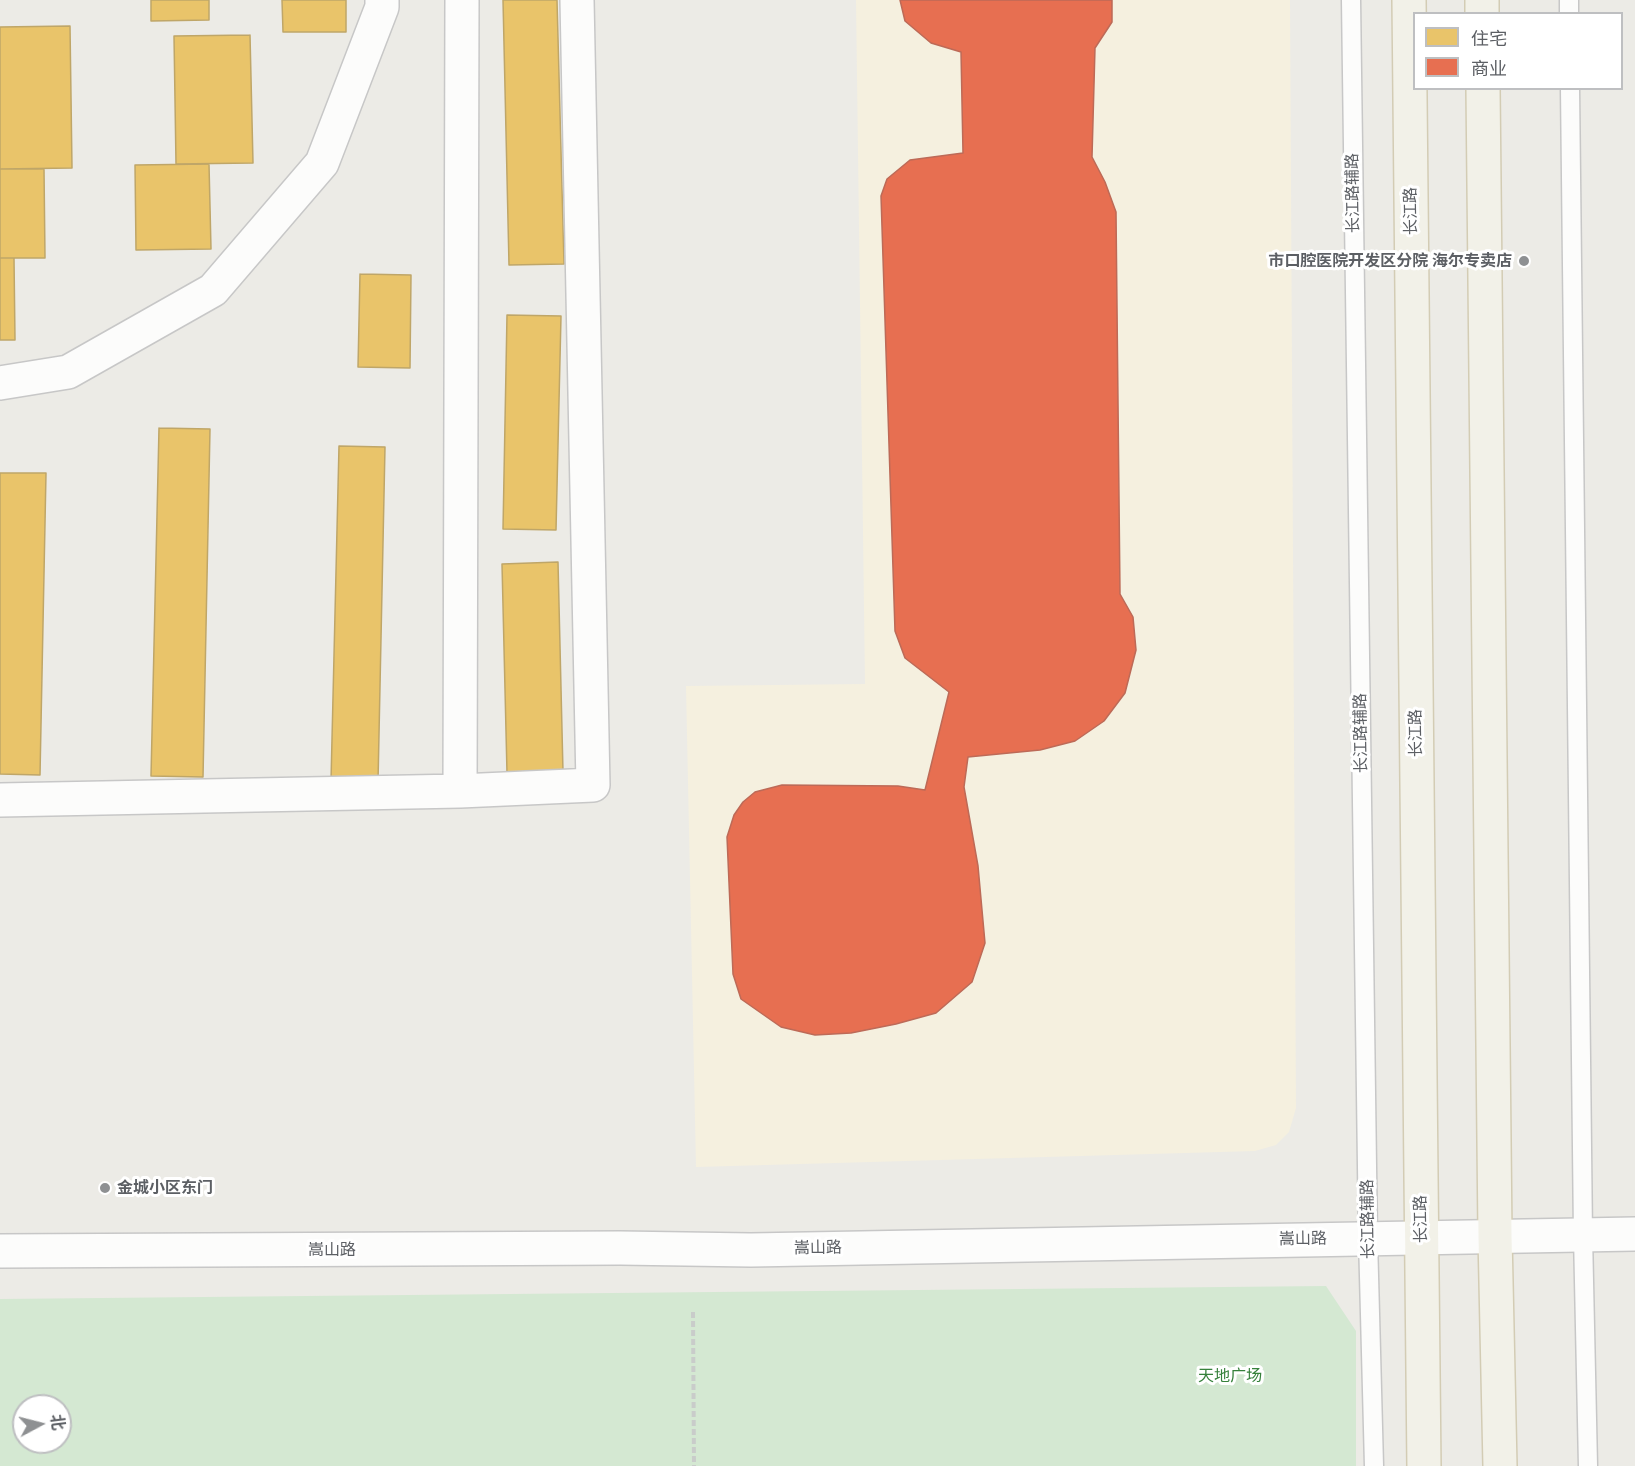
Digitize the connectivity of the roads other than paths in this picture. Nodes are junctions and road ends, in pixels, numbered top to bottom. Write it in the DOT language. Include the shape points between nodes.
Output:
graph roads {
  1 [pos="382,0"];
  2 [pos="462,0"];
  3 [pos="577,0"];
  4 [pos="1351,0"];
  5 [pos="1409,0"];
  6 [pos="1483,90"];
  7 [pos="1570,90"];
  8 [pos="0,383"];
  9 [pos="460,791"];
  10 [pos="0,800"];
  11 [pos="1635,1234"];
  12 [pos="1583,1235"];
  13 [pos="1495,1236"];
  14 [pos="1421,1237"];
  15 [pos="1368,1238"];
  16 [pos="0,1251"];
  17 [pos="1374,1466"];
  18 [pos="1424,1466"];
  19 [pos="1500,1466"];
  20 [pos="1588,1466"];
  1 -- 8 [label="street" via="322,164 213,290 68,372"];
  2 -- 9 [label="street"];
  3 -- 9 [label="street" via="593,785"];
  4 -- 15 [label="lane, 长江路辅路"];
  5 -- 14 [label="main road, 长江路"];
  6 -- 13 [label="main road"];
  7 -- 12 [label="lane"];
  9 -- 10 [label="street"];
  11 -- 12 [label="street, 嵩山路"];
  12 -- 13 [label="street, 嵩山路"];
  12 -- 20 [label="lane"];
  13 -- 14 [label="street, 嵩山路"];
  13 -- 19 [label="main road"];
  14 -- 15 [label="street, 嵩山路"];
  14 -- 18 [label="main road, 长江路"];
  15 -- 16 [label="street, 嵩山路" via="751,1250"];
  15 -- 17 [label="lane, 长江路辅路"];
}
